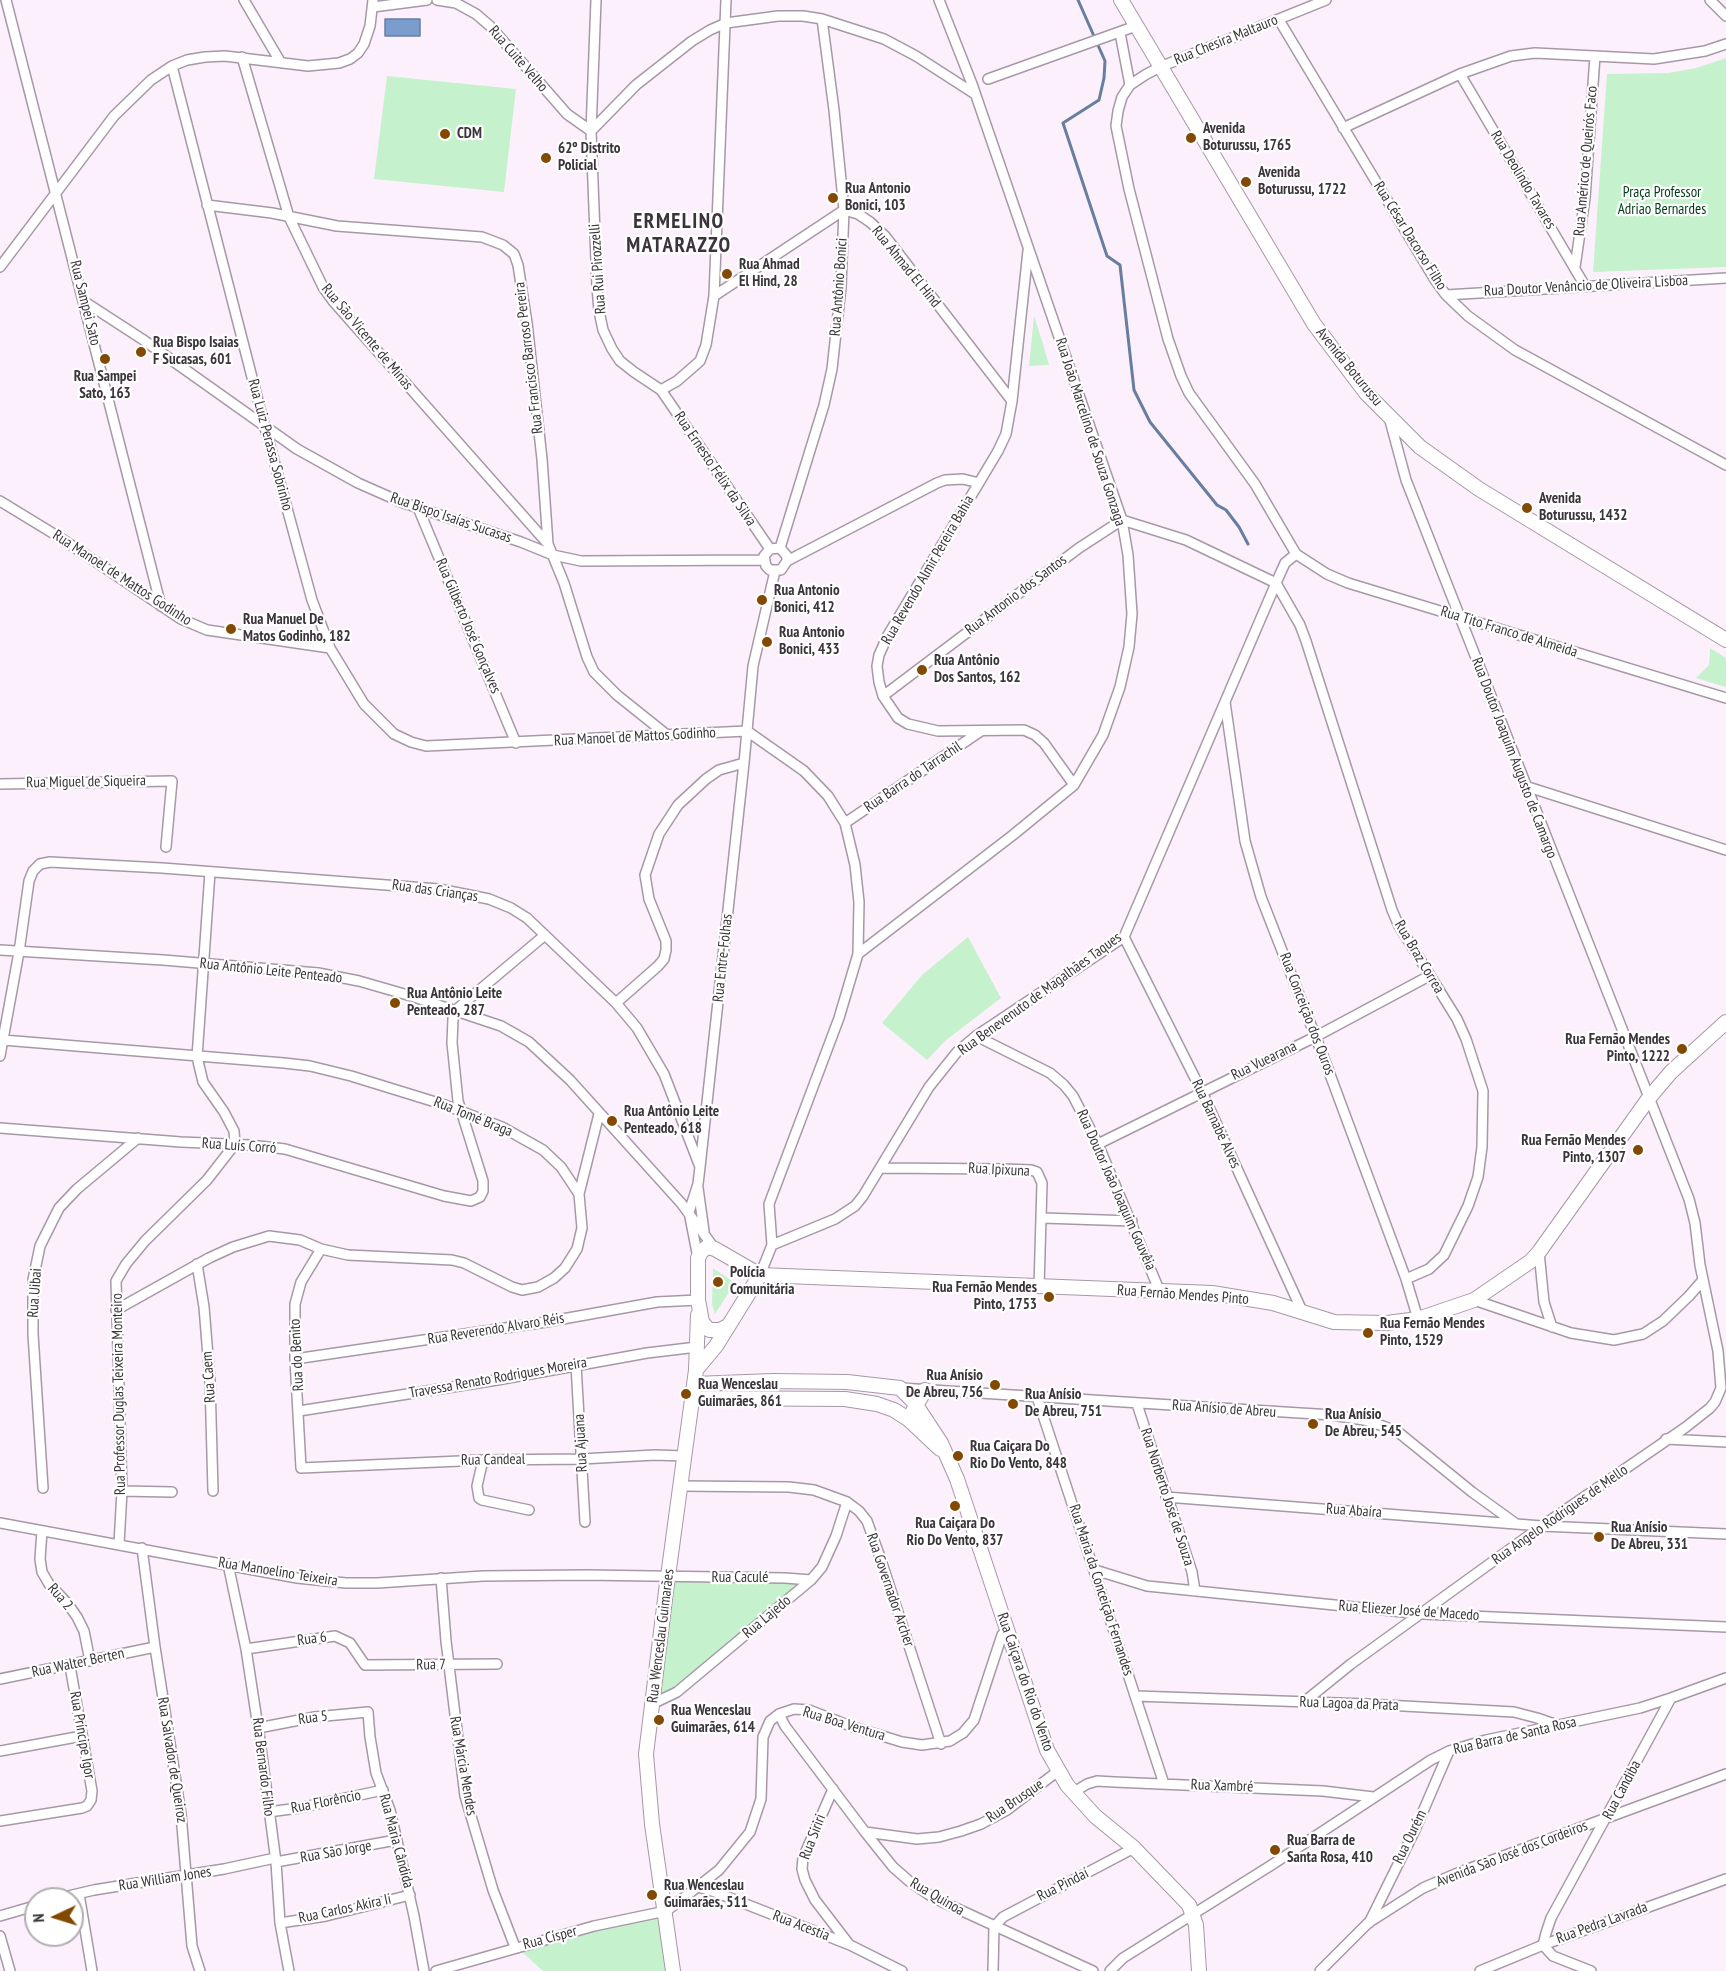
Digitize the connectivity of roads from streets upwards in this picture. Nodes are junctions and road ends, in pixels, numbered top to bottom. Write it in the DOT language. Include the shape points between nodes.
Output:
graph roads {
  1 [pos="6,0"];
  2 [pos="244,0"];
  3 [pos="427,0"];
  4 [pos="437,0"];
  5 [pos="596,0"];
  6 [pos="726,0"];
  7 [pos="939,0"];
  8 [pos="1121,0"];
  9 [pos="1326,0"];
  10 [pos="1710,0"];
  11 [pos="373,3"];
  12 [pos="1726,16"];
  13 [pos="822,19"];
  14 [pos="1279,20"];
  15 [pos="726,23"];
  16 [pos="1137,26"];
  17 [pos="1117,34"];
  18 [pos="1726,44"];
  19 [pos="1595,56"];
  20 [pos="242,57"];
  21 [pos="281,63"];
  22 [pos="172,66"];
  23 [pos="1160,67"];
  24 [pos="1460,74"];
  25 [pos="988,79"];
  26 [pos="1131,85"];
  27 [pos="975,94"];
  28 [pos="1343,128"];
  29 [pos="591,131"];
  30 [pos="56,193"];
  31 [pos="207,205"];
  32 [pos="844,210"];
  33 [pos="289,217"];
  34 [pos="1029,247"];
  35 [pos="0,267"];
  36 [pos="1575,267"];
  37 [pos="1726,278"];
  38 [pos="1585,286"];
  39 [pos="1446,295"];
  40 [pos="714,296"];
  41 [pos="85,302"];
  42 [pos="661,390"];
  43 [pos="1012,401"];
  44 [pos="1388,415"];
  45 [pos="264,424"];
  46 [pos="1726,465"];
  47 [pos="979,483"];
  48 [pos="0,501"];
  49 [pos="419,510"];
  50 [pos="1122,520"];
  51 [pos="548,544"];
  52 [pos="775,549"];
  53 [pos="1296,554"];
  54 [pos="553,555"];
  55 [pos="764,561"];
  56 [pos="787,561"];
  57 [pos="775,571"];
  58 [pos="1276,583"];
  59 [pos="161,606"];
  60 [pos="1460,618"];
  61 [pos="1726,639"];
  62 [pos="330,648"];
  63 [pos="884,696"];
  64 [pos="1726,698"];
  65 [pos="1225,702"];
  66 [pos="981,730"];
  67 [pos="747,731"];
  68 [pos="668,735"];
  69 [pos="516,742"];
  70 [pos="744,763"];
  71 [pos="0,784"];
  72 [pos="1074,785"];
  73 [pos="1525,786"];
  74 [pos="845,823"];
  75 [pos="166,847"];
  76 [pos="1726,850"];
  77 [pos="210,872"];
  78 [pos="545,935"];
  79 [pos="1124,937"];
  80 [pos="0,950"];
  81 [pos="19,951"];
  82 [pos="858,954"];
  83 [pos="203,963"];
  84 [pos="1429,976"];
  85 [pos="616,1003"];
  86 [pos="456,1010"];
  87 [pos="1726,1022"];
  88 [pos="976,1036"];
  89 [pos="1315,1037"];
  90 [pos="3,1040"];
  91 [pos="0,1056"];
  92 [pos="196,1057"];
  93 [pos="1202,1092"];
  94 [pos="1649,1098"];
  95 [pos="461,1111"];
  96 [pos="599,1114"];
  97 [pos="0,1128"];
  98 [pos="138,1138"];
  99 [pos="235,1144"];
  100 [pos="1098,1144"];
  101 [pos="700,1167"];
  102 [pos="881,1168"];
  103 [pos="698,1184"];
  104 [pos="579,1194"];
  105 [pos="689,1212"];
  106 [pos="1043,1218"];
  107 [pos="1132,1221"];
  108 [pos="705,1233"];
  109 [pos="772,1245"];
  110 [pos="321,1249"];
  111 [pos="716,1249"];
  112 [pos="1539,1252"];
  113 [pos="698,1258"];
  114 [pos="196,1264"];
  115 [pos="760,1275"];
  116 [pos="1406,1280"];
  117 [pos="1702,1280"];
  118 [pos="116,1281"];
  119 [pos="1039,1287"];
  120 [pos="1160,1292"];
  121 [pos="134,1299"];
  122 [pos="698,1300"];
  123 [pos="1474,1300"];
  124 [pos="116,1310"];
  125 [pos="1303,1312"];
  126 [pos="1418,1319"];
  127 [pos="728,1326"];
  128 [pos="1552,1327"];
  129 [pos="697,1347"];
  130 [pos="295,1359"];
  131 [pos="576,1365"];
  132 [pos="695,1377"];
  133 [pos="900,1388"];
  134 [pos="925,1390"];
  135 [pos="692,1398"];
  136 [pos="1037,1398"];
  137 [pos="1137,1404"];
  138 [pos="916,1406"];
  139 [pos="299,1411"];
  140 [pos="908,1419"];
  141 [pos="1666,1439"];
  142 [pos="1726,1442"];
  143 [pos="944,1452"];
  144 [pos="684,1456"];
  145 [pos="581,1459"];
  146 [pos="483,1460"];
  147 [pos="301,1468"];
  148 [pos="680,1486"];
  149 [pos="43,1488"];
  150 [pos="122,1491"];
  151 [pos="213,1491"];
  152 [pos="172,1492"];
  153 [pos="1166,1497"];
  154 [pos="847,1502"];
  155 [pos="529,1510"];
  156 [pos="585,1522"];
  157 [pos="0,1523"];
  158 [pos="1515,1523"];
  159 [pos="1542,1526"];
  160 [pos="42,1531"];
  161 [pos="1726,1534"];
  162 [pos="119,1544"];
  163 [pos="142,1548"];
  164 [pos="228,1564"];
  165 [pos="1095,1570"];
  166 [pos="668,1577"];
  167 [pos="441,1578"];
  168 [pos="811,1580"];
  169 [pos="1195,1592"];
  170 [pos="1423,1614"];
  171 [pos="1726,1627"];
  172 [pos="1007,1630"];
  173 [pos="155,1647"];
  174 [pos="246,1649"];
  175 [pos="90,1661"];
  176 [pos="498,1664"];
  177 [pos="365,1665"];
  178 [pos="448,1665"];
  179 [pos="70,1666"];
  180 [pos="1726,1678"];
  181 [pos="0,1679"];
  182 [pos="1136,1696"];
  183 [pos="1671,1698"];
  184 [pos="1304,1702"];
  185 [pos="652,1704"];
  186 [pos="369,1712"];
  187 [pos="779,1714"];
  188 [pos="1560,1726"];
  189 [pos="258,1728"];
  190 [pos="82,1736"];
  191 [pos="941,1744"];
  192 [pos="0,1751"];
  193 [pos="1449,1751"];
  194 [pos="1058,1771"];
  195 [pos="1726,1774"];
  196 [pos="1164,1784"];
  197 [pos="833,1789"];
  198 [pos="383,1790"];
  199 [pos="1074,1792"];
  200 [pos="1373,1797"];
  201 [pos="268,1812"];
  202 [pos="1608,1817"];
  203 [pos="0,1821"];
  204 [pos="865,1832"];
  205 [pos="396,1840"];
  206 [pos="1134,1848"];
  207 [pos="275,1860"];
  208 [pos="186,1876"];
  209 [pos="1726,1879"];
  210 [pos="698,1887"];
  211 [pos="84,1893"];
  212 [pos="410,1895"];
  213 [pos="24,1909"];
  214 [pos="666,1911"];
  215 [pos="1194,1914"];
  216 [pos="0,1916"];
  217 [pos="280,1923"];
  218 [pos="1368,1923"];
  219 [pos="84,1924"];
  220 [pos="994,1927"];
  221 [pos="0,1936"];
  222 [pos="850,1945"];
  223 [pos="1542,1945"];
  224 [pos="514,1947"];
  225 [pos="10,1971"];
  226 [pos="92,1971"];
  227 [pos="200,1971"];
  228 [pos="289,1971"];
  229 [pos="424,1971"];
  230 [pos="436,1971"];
  231 [pos="673,1971"];
  232 [pos="902,1971"];
  233 [pos="993,1971"];
  234 [pos="1093,1971"];
  235 [pos="1110,1971"];
  236 [pos="1199,1971"];
  237 [pos="1320,1971"];
  238 [pos="1480,1971"];
  239 [pos="1591,1971"];
  1 -- 30 [label="street, Rua Sampei Sato"];
  2 -- 21 [label="street"];
  3 -- 11 [label="street"];
  4 -- 29 [label="street, Rua Cuite Velho" via="456,3 476,14 567,114"];
  5 -- 29 [label="street, Rua Rui Pirozzelli"];
  6 -- 15 [label="street"];
  7 -- 27 [label="street, Rua João Marcelino de Souza Gonzaga"];
  8 -- 16 [label="street, Avenida Boturussu"];
  9 -- 14 [label="street, Rua Chesira Maltauro"];
  10 -- 12 [label="street"];
  11 -- 21 [label="street" via="364,44 350,59 325,65"];
  13 -- 15 [label="street" via="778,16"];
  13 -- 27 [label="street" via="884,39"];
  13 -- 32 [label="street, Rua Antônio Bonici"];
  14 -- 23 [label="street, Rua Chesira Maltauro"];
  14 -- 28 [label="street, Rua César Dacorso Filho"];
  15 -- 29 [label="street" via="692,41 657,68"];
  15 -- 40 [label="street"];
  16 -- 17 [label="street"];
  16 -- 23 [label="street, Avenida Boturussu"];
  17 -- 25 [label="street"];
  17 -- 26 [label="street"];
  18 -- 19 [label="street" via="1654,59"];
  19 -- 24 [label="street" via="1511,56"];
  19 -- 36 [label="street, Rua Américo de Queirós Faco" via="1585,198"];
  20 -- 21 [label="street"];
  20 -- 22 [label="street" via="205,57"];
  20 -- 33 [label="street, Rua São Vicente de Minas"];
  22 -- 30 [label="street" via="151,80 114,116"];
  22 -- 31 [label="street, Rua Luiz Perassa Sobrinho"];
  23 -- 26 [label="street"];
  23 -- 44 [label="street, Avenida Boturussu" via="1314,324 1347,370"];
  24 -- 28 [label="street"];
  24 -- 36 [label="street, Rua Deolindo Tavares"];
  26 -- 53 [label="street" via="1118,111 1118,144 1181,376 1189,393 1255,484"];
  27 -- 34 [label="street, Rua João Marcelino de Souza Gonzaga"];
  28 -- 39 [label="street, Rua César Dacorso Filho"];
  29 -- 42 [label="street, Rua Rui Pirozzelli" via="603,330 620,361"];
  30 -- 35 [label="street"];
  30 -- 41 [label="street, Rua Sampei Sato"];
  31 -- 33 [label="street, Rua Francisco Barroso Pereira"];
  31 -- 45 [label="street, Rua Luiz Perassa Sobrinho"];
  32 -- 40 [label="street"];
  32 -- 43 [label="street, Rua Ahmad El Hind" via="858,214 885,236"];
  32 -- 52 [label="street, Rua Antônio Bonici" via="832,369 824,405"];
  33 -- 51 [label="street, Rua São Vicente de Minas" via="333,301"];
  33 -- 51 [label="street, Rua Francisco Barroso Pereira" via="337,226 482,237 503,244 514,254 542,459"];
  34 -- 43 [label="street, Rua Revendo Almir Pereira Bahia"];
  34 -- 50 [label="street, Rua João Marcelino de Souza Gonzaga"];
  36 -- 38 [label="street, Rua Deolindo Tavares"];
  37 -- 38 [label="street, Rua Doutor Venâncio de Oliveira Lisboa"];
  38 -- 39 [label="street, Rua Doutor Venâncio de Oliveira Lisboa"];
  39 -- 46 [label="street, Rua César Dacorso Filho" via="1515,350"];
  40 -- 42 [label="street" via="700,361"];
  41 -- 45 [label="street, Rua Bispo Isaías Sucasas"];
  41 -- 59 [label="street, Rua Sampei Sato"];
  42 -- 52 [label="street, Rua Ernesto Félix da Silva"];
  43 -- 47 [label="street, Rua Revendo Almir Pereira Bahia" via="1006,434"];
  44 -- 60 [label="street, Rua Doutor Joaquim Augusto de Camargo" via="1406,480"];
  44 -- 61 [label="street, Avenida Boturussu" via="1428,454 1479,489"];
  45 -- 49 [label="street, Rua Bispo Isaías Sucasas" via="358,483"];
  45 -- 62 [label="street, Rua Luiz Perassa Sobrinho" via="312,600"];
  47 -- 56 [label="street" via="954,479 937,483"];
  47 -- 63 [label="street, Rua Revendo Almir Pereira Bahia" via="884,644 877,666"];
  48 -- 59 [label="street, Rua Manoel de Mattos Godinho"];
  49 -- 54 [label="street, Rua Bispo Isaías Sucasas"];
  49 -- 69 [label="street, Rua Gilberto José Gonçalves"];
  50 -- 58 [label="street" via="1185,540"];
  50 -- 63 [label="street, Rua Antonio dos Santos" via="1079,548"];
  50 -- 72 [label="street, Rua João Marcelino de Souza Gonzaga" via="1132,614 1129,647 1103,735"];
  51 -- 54 [label="street, Rua Francisco Barroso Pereira"];
  52 -- 55 [label="street, Rua Antônio Bonici" via="764,556"];
  52 -- 56 [label="street" via="787,556"];
  53 -- 58 [label="street, Rua Benevenuto de Magalhães Taques" via="1286,563"];
  53 -- 60 [label="street, Rua Tito Franco de Almeida" via="1348,583"];
  54 -- 55 [label="street, Rua Bispo Isaías Sucasas" via="596,562"];
  54 -- 68 [label="street, Rua Francisco Barroso Pereira" via="594,672"];
  55 -- 57 [label="street"];
  56 -- 57 [label="street"];
  57 -- 67 [label="street" via="753,666"];
  58 -- 65 [label="street, Rua Benevenuto de Magalhães Taques"];
  58 -- 84 [label="street, Rua Braz Correa" via="1306,641 1392,910"];
  59 -- 62 [label="street, Rua Manoel de Mattos Godinho" via="207,630"];
  60 -- 64 [label="street, Rua Tito Franco de Almeida"];
  60 -- 73 [label="street, Rua Doutor Joaquim Augusto de Camargo"];
  62 -- 69 [label="street, Rua Manoel de Mattos Godinho" via="364,704 401,738 438,746"];
  63 -- 66 [label="street, Rua Revendo Almir Pereira Bahia" via="891,710 908,724 938,730"];
  65 -- 79 [label="street, Rua Benevenuto de Magalhães Taques"];
  65 -- 89 [label="street, Rua Conceição dos Ouros" via="1249,858"];
  66 -- 72 [label="street, Rua Revendo Almir Pereira Bahia" via="1024,730 1035,735"];
  66 -- 74 [label="street, Rua Barra do Tarrachil"];
  67 -- 68 [label="street, Rua Manoel de Mattos Godinho"];
  67 -- 70 [label="street, Rua Entre-Folhas"];
  67 -- 74 [label="street" via="804,771 828,796"];
  68 -- 69 [label="street, Rua Manoel de Mattos Godinho"];
  70 -- 85 [label="street" via="706,779 678,805 659,834 645,875 649,899 666,941 664,958"];
  70 -- 101 [label="street, Rua Entre-Folhas"];
  71 -- 75 [label="street, Rua Miguel de Siqueira" via="172,781"];
  72 -- 82 [label="street, Rua João Marcelino de Souza Gonzaga"];
  73 -- 76 [label="street"];
  73 -- 94 [label="street, Rua Doutor Joaquim Augusto de Camargo"];
  74 -- 82 [label="street" via="858,893"];
  77 -- 78 [label="street, Rua das Crianças" via="455,892 511,908"];
  77 -- 81 [label="street, Rua das Crianças" via="40,864 29,881"];
  77 -- 83 [label="street"];
  78 -- 85 [label="street, Rua das Crianças"];
  78 -- 86 [label="street"];
  79 -- 88 [label="street, Rua Benevenuto de Magalhães Taques"];
  79 -- 93 [label="street, Rua Barnabé Alves"];
  80 -- 81 [label="street, Rua Antônio Leite Penteado"];
  81 -- 83 [label="street, Rua Antônio Leite Penteado"];
  81 -- 90 [label="street"];
  82 -- 109 [label="street" via="839,1018 769,1204"];
  83 -- 86 [label="street, Rua Antônio Leite Penteado" via="318,973"];
  83 -- 92 [label="street"];
  84 -- 89 [label="street, Rua Vuearana"];
  84 -- 116 [label="street, Rua Braz Correa" via="1457,1019 1477,1067 1483,1091 1482,1147 1474,1190 1449,1248 1438,1263"];
  85 -- 101 [label="street, Rua das Crianças" via="637,1028 664,1074"];
  86 -- 95 [label="street" via="452,1028"];
  86 -- 96 [label="street, Rua Antônio Leite Penteado" via="501,1026 529,1042"];
  87 -- 94 [label="street, Rua Fernão Mendes Pinto" via="1671,1072"];
  88 -- 100 [label="street, Rua Doutor João Joaquim Gouvêia" via="1050,1073 1064,1085"];
  88 -- 102 [label="street, Rua Benevenuto de Magalhães Taques" via="957,1052 929,1087"];
  89 -- 93 [label="street, Rua Vuearana"];
  89 -- 116 [label="street, Rua Conceição dos Ouros"];
  90 -- 91 [label="street"];
  90 -- 92 [label="street, Rua Tomé Braga"];
  92 -- 95 [label="street, Rua Tomé Braga" via="310,1066"];
  92 -- 99 [label="street" via="203,1082 234,1131"];
  93 -- 100 [label="street, Rua Vuearana"];
  93 -- 125 [label="street, Rua Barnabé Alves"];
  94 -- 112 [label="street, Rua Fernão Mendes Pinto"];
  94 -- 117 [label="street, Rua Doutor Joaquim Augusto de Camargo" via="1689,1199"];
  95 -- 99 [label="street, Rua Luís Corró" via="483,1181 480,1197 471,1201 444,1197 296,1152"];
  95 -- 104 [label="street, Rua Tomé Braga" via="502,1126 543,1150 561,1167"];
  96 -- 104 [label="street"];
  96 -- 105 [label="street, Rua Antônio Leite Penteado"];
  97 -- 98 [label="street, Rua Luís Corró"];
  98 -- 99 [label="street, Rua Luís Corró"];
  98 -- 149 [label="street, Rua Uibai" via="59,1208 40,1246 33,1280 33,1324"];
  99 -- 118 [label="street, Rua Professor Duglas Teixeira Monteiro" via="207,1180 145,1241"];
  100 -- 107 [label="street, Rua Doutor João Joaquim Gouvêia"];
  101 -- 103 [label="street, Rua Entre-Folhas"];
  102 -- 106 [label="street, Rua Ipixuna" via="1031,1170 1042,1179"];
  102 -- 109 [label="street, Rua Benevenuto de Magalhães Taques" via="863,1196 845,1214"];
  103 -- 105 [label="street, Rua Entre-Folhas"];
  103 -- 108 [label="street, Rua Entre-Folhas"];
  104 -- 110 [label="street, Rua Tomé Braga" via="582,1228 572,1258 554,1278 530,1289 512,1287 452,1260 348,1255"];
  105 -- 108 [label="street, Rua Antônio Leite Penteado"];
  105 -- 113 [label="street"];
  106 -- 107 [label="street"];
  106 -- 119 [label="street, Rua Ipixuna"];
  107 -- 120 [label="street, Rua Doutor João Joaquim Gouvêia"];
  108 -- 111 [label="street, Rua Antônio Leite Penteado"];
  109 -- 115 [label="street"];
  110 -- 114 [label="street, Rua Tomé Braga" via="300,1240 268,1236"];
  110 -- 130 [label="street, Rua do Benito" via="298,1292"];
  111 -- 113 [label="street" via="703,1249"];
  111 -- 115 [label="street"];
  112 -- 123 [label="street, Rua Fernão Mendes Pinto"];
  112 -- 128 [label="street" via="1544,1302"];
  113 -- 122 [label="street, Rua Wenceslau Guimarães"];
  114 -- 121 [label="street, Rua Tomé Braga"];
  114 -- 151 [label="street, Rua Caem" via="211,1392"];
  115 -- 119 [label="street, Rua Fernão Mendes Pinto"];
  115 -- 127 [label="street"];
  116 -- 126 [label="street, Rua Conceição dos Ouros"];
  117 -- 128 [label="street" via="1676,1310 1643,1335 1614,1340 1590,1338"];
  117 -- 141 [label="street, Rua Angelo Rodrigues de Mello" via="1718,1351 1719,1394 1710,1408"];
  118 -- 121 [label="street"];
  118 -- 124 [label="street, Rua Professor Duglas Teixeira Monteiro"];
  119 -- 120 [label="street, Rua Fernão Mendes Pinto"];
  120 -- 125 [label="street, Rua Fernão Mendes Pinto" via="1249,1298"];
  121 -- 124 [label="street, Rua Tomé Braga"];
  122 -- 127 [label="street" via="705,1327 714,1330"];
  122 -- 129 [label="street, Rua Wenceslau Guimarães"];
  122 -- 130 [label="street, Rua Reverendo Alvaro Réis" via="657,1302"];
  123 -- 126 [label="street, Rua Fernão Mendes Pinto"];
  123 -- 128 [label="street"];
  124 -- 150 [label="street, Rua Professor Duglas Teixeira Monteiro"];
  125 -- 126 [label="street, Rua Fernão Mendes Pinto" via="1334,1322"];
  127 -- 132 [label="street"];
  129 -- 131 [label="street, Travessa Renato Rodrigues Moreira"];
  129 -- 132 [label="street, Rua Wenceslau Guimarães"];
  130 -- 139 [label="street, Rua do Benito"];
  131 -- 139 [label="street, Travessa Renato Rodrigues Moreira"];
  131 -- 145 [label="street, Rua Ajuana"];
  132 -- 133 [label="street"];
  132 -- 135 [label="street, Rua Wenceslau Guimarães"];
  133 -- 134 [label="street, Rua Anísio de Abreu"];
  133 -- 138 [label="street, Rua Caiçara do Rio do Vento"];
  134 -- 136 [label="street, Rua Anísio de Abreu"];
  134 -- 138 [label="street"];
  135 -- 140 [label="street, Rua Caiçara do Rio do Vento" via="845,1399 876,1404"];
  135 -- 144 [label="street, Rua Wenceslau Guimarães"];
  136 -- 137 [label="street, Rua Anísio de Abreu"];
  136 -- 165 [label="street, Rua Maria da Conceição Fernandes"];
  137 -- 153 [label="street, Rua Norberto José de Souza"];
  137 -- 158 [label="street, Rua Anísio de Abreu" via="1332,1415 1383,1426 1398,1432"];
  138 -- 140 [label="street"];
  138 -- 143 [label="street, Rua Caiçara do Rio do Vento" via="935,1431"];
  139 -- 147 [label="street, Rua do Benito"];
  140 -- 143 [label="street, Rua Caiçara do Rio do Vento"];
  141 -- 142 [label="street"];
  141 -- 159 [label="street, Rua Angelo Rodrigues de Mello"];
  143 -- 172 [label="street, Rua Caiçara do Rio do Vento" via="970,1516"];
  144 -- 145 [label="street, Rua Candeal"];
  144 -- 148 [label="street, Rua Wenceslau Guimarães"];
  145 -- 146 [label="street, Rua Candeal"];
  145 -- 156 [label="street, Rua Ajuana"];
  146 -- 147 [label="street, Rua Candeal"];
  146 -- 155 [label="street" via="477,1486 479,1497"];
  148 -- 154 [label="street, Rua Governador Archer" via="789,1487 813,1490"];
  148 -- 166 [label="street, Rua Wenceslau Guimarães"];
  150 -- 152 [label="street"];
  150 -- 162 [label="street, Rua Professor Duglas Teixeira Monteiro"];
  153 -- 158 [label="street, Rua Abaíra"];
  153 -- 169 [label="street, Rua Norberto José de Souza"];
  154 -- 168 [label="street, Rua Lajedo" via="822,1567"];
  154 -- 191 [label="street, Rua Governador Archer" via="867,1521"];
  157 -- 160 [label="street, Rua Manoelino Teixeira"];
  158 -- 159 [label="street, Rua Abaíra"];
  159 -- 161 [label="street"];
  159 -- 170 [label="street, Rua Angelo Rodrigues de Mello"];
  160 -- 162 [label="street, Rua Manoelino Teixeira"];
  160 -- 175 [label="street, Rua 2" via="42,1572 77,1617"];
  162 -- 163 [label="street, Rua Manoelino Teixeira"];
  163 -- 164 [label="street, Rua Manoelino Teixeira"];
  163 -- 173 [label="street, Rua Salvador de Queiroz"];
  164 -- 167 [label="street, Rua Manoelino Teixeira" via="297,1578 346,1582"];
  164 -- 174 [label="street, Rua Bernardo Filho"];
  165 -- 169 [label="street, Rua Eliezer José de Macedo" via="1148,1586"];
  165 -- 182 [label="street, Rua Maria da Conceição Fernandes"];
  166 -- 167 [label="street, Rua Manoelino Teixeira"];
  166 -- 168 [label="street, Rua Caculé"];
  166 -- 185 [label="street, Rua Wenceslau Guimarães"];
  167 -- 178 [label="street, Rua Márcia Mendes"];
  168 -- 185 [label="street, Rua Lajedo" via="677,1692"];
  169 -- 170 [label="street, Rua Eliezer José de Macedo"];
  170 -- 171 [label="street, Rua Eliezer José de Macedo"];
  170 -- 184 [label="street, Rua Angelo Rodrigues de Mello"];
  172 -- 191 [label="street" via="974,1720 963,1733"];
  172 -- 194 [label="street, Rua Caiçara do Rio do Vento" via="1047,1750"];
  173 -- 175 [label="street, Rua Walter Berten"];
  173 -- 208 [label="street, Rua Salvador de Queiroz" via="181,1814"];
  174 -- 177 [label="street, Rua 6" via="335,1636 350,1643"];
  174 -- 189 [label="street, Rua Bernardo Filho"];
  175 -- 179 [label="street, Rua Walter Berten"];
  176 -- 178 [label="street, Rua 7"];
  177 -- 178 [label="street, Rua 7"];
  178 -- 224 [label="street, Rua Márcia Mendes" via="465,1796"];
  179 -- 181 [label="street, Rua Walter Berten"];
  179 -- 190 [label="street, Rua Príncipe Igor"];
  180 -- 183 [label="street, Rua Barra de Santa Rosa"];
  182 -- 184 [label="street, Rua Lagoa da Prata"];
  182 -- 196 [label="street, Rua Maria da Conceição Fernandes"];
  183 -- 188 [label="street, Rua Barra de Santa Rosa"];
  183 -- 202 [label="street, Rua Candiba"];
  184 -- 188 [label="street, Rua Lagoa da Prata" via="1514,1712"];
  185 -- 214 [label="street, Rua Wenceslau Guimarães" via="647,1778"];
  186 -- 189 [label="street, Rua 5"];
  186 -- 198 [label="street, Rua Maria Cândida" via="374,1762"];
  187 -- 191 [label="street, Rua Boa Ventura" via="809,1710 902,1742"];
  187 -- 197 [label="street, Rua Quinoa"];
  187 -- 210 [label="street" via="770,1721 763,1737 761,1799 750,1833"];
  188 -- 193 [label="street, Rua Barra de Santa Rosa"];
  189 -- 201 [label="street, Rua Bernardo Filho"];
  190 -- 192 [label="street"];
  190 -- 203 [label="street, Rua Príncipe Igor" via="92,1791 90,1803 82,1808"];
  193 -- 200 [label="street, Rua Barra de Santa Rosa"];
  193 -- 218 [label="street, Rua Ourém"];
  194 -- 199 [label="street, Rua Caiçara do Rio do Vento"];
  194 -- 204 [label="street, Rua Brusque" via="1007,1810 961,1831 917,1839"];
  195 -- 202 [label="street, Avenida São José dos Cordeiros"];
  196 -- 199 [label="street, Rua Xambré" via="1097,1781"];
  196 -- 200 [label="street, Rua Xambré"];
  197 -- 204 [label="street, Rua Quinoa"];
  197 -- 222 [label="street, Rua Siriri" via="803,1858 802,1869 814,1900"];
  198 -- 201 [label="street, Rua Florêncio"];
  198 -- 205 [label="street, Rua Maria Cândida"];
  199 -- 206 [label="street, Rua Caiçara do Rio do Vento" via="1095,1816"];
  200 -- 215 [label="street, Rua Barra de Santa Rosa"];
  201 -- 207 [label="street, Rua Bernardo Filho"];
  202 -- 218 [label="street, Avenida São José dos Cordeiros" via="1423,1888"];
  202 -- 223 [label="street, Rua Candiba" via="1551,1918"];
  204 -- 220 [label="street, Rua Quinoa" via="909,1881 934,1898"];
  205 -- 207 [label="street, Rua São Jorge"];
  205 -- 212 [label="street, Rua Maria Cândida"];
  206 -- 215 [label="street, Rua Caiçara do Rio do Vento"];
  206 -- 220 [label="street, Rua Pindaí" via="1014,1910"];
  207 -- 208 [label="street, Rua William Jones"];
  207 -- 217 [label="street, Rua Bernardo Filho"];
  208 -- 211 [label="street, Rua William Jones"];
  208 -- 227 [label="street, Rua Salvador de Queiroz" via="192,1946"];
  209 -- 223 [label="street, Rua Pedra Lavrada"];
  210 -- 214 [label="street"];
  210 -- 222 [label="street, Rua Acestia"];
  212 -- 217 [label="street, Rua Carlos Akira Ii"];
  212 -- 229 [label="street, Rua Maria Cândida"];
  213 -- 216 [label="street"];
  214 -- 224 [label="street, Rua Císper"];
  214 -- 231 [label="street, Rua Wenceslau Guimarães"];
  215 -- 235 [label="street, Rua Barra de Santa Rosa" via="1123,1958"];
  215 -- 236 [label="street"];
  217 -- 228 [label="street, Rua Bernardo Filho"];
  218 -- 237 [label="street, Avenida São José dos Cordeiros"];
  219 -- 226 [label="street"];
  220 -- 233 [label="street"];
  220 -- 234 [label="street, Rua Quinoa"];
  221 -- 225 [label="street"];
  222 -- 232 [label="street, Rua Acestia"];
  223 -- 238 [label="street, Rua Pedra Lavrada"];
  223 -- 239 [label="street" via="1560,1960"];
  224 -- 230 [label="street, Rua Císper"];
}
